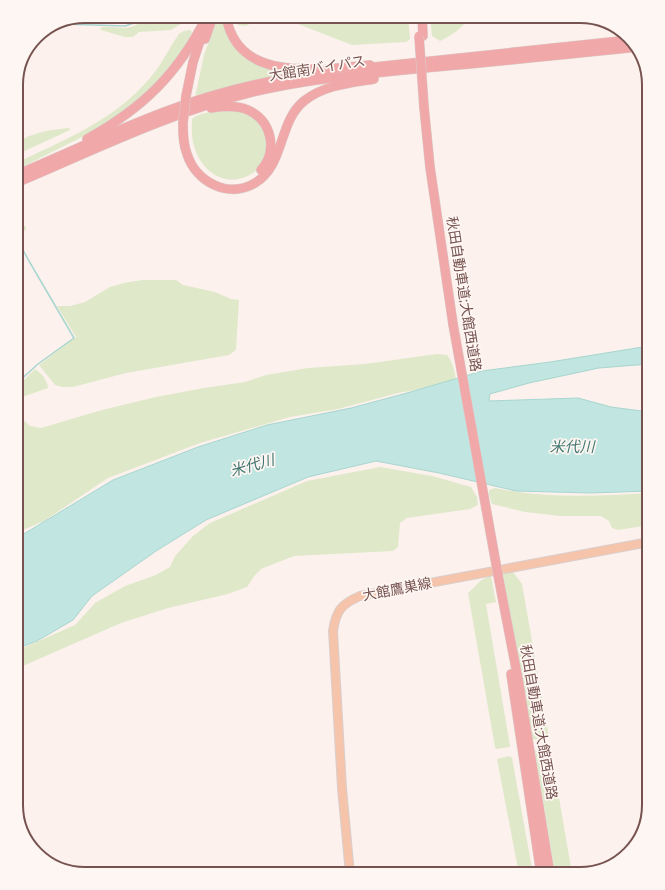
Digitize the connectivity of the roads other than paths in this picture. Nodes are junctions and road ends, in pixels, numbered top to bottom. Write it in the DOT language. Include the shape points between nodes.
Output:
graph roads {
  1 [pos="204,23"];
  2 [pos="206,23"];
  3 [pos="212,23"];
  4 [pos="228,23"];
  5 [pos="418,23"];
  6 [pos="422,23"];
  7 [pos="421,36"];
  8 [pos="624,41"];
  9 [pos="629,48"];
  10 [pos="429,60"];
  11 [pos="460,65"];
  12 [pos="188,96"];
  13 [pos="185,123"];
  14 [pos="115,140"];
  15 [pos="23,172"];
  16 [pos="23,172"];
  17 [pos="23,180"];
  18 [pos="642,543"];
  19 [pos="498,575"];
  20 [pos="349,867"];
  21 [pos="540,867"];
  22 [pos="549,867"];
  1 -- 15 [label="highway" via="180,61 143,102 94,135"];
  2 -- 12 [label="highway" via="195,56"];
  3 -- 12 [label="highway"];
  4 -- 10 [label="highway" via="242,49 253,58 276,67 322,69"];
  5 -- 7 [label="highway, 秋田自動車道;大館西道路"];
  6 -- 7 [label="highway"];
  7 -- 19 [label="highway, 秋田自動車道;大館西道路, bridge" via="430,167 453,324"];
  8 -- 10 [label="highway, 大館南バイパス"];
  9 -- 11 [label="highway, 大館南バイパス"];
  10 -- 16 [label="highway, 大館南バイパス" via="306,75 226,92 168,111"];
  11 -- 13 [label="highway" via="342,84 313,95 299,105 289,119 277,155 268,172 256,182 240,189 217,187 199,174 187,154 183,139"];
  11 -- 14 [label="highway, 大館南バイパス" via="328,78 254,92 196,108"];
  12 -- 13 [label="highway, bridge"];
  13 -- 14 [label="highway" via="194,158 203,171 216,180 231,183 246,181 259,173 267,162 271,149 268,128 254,113 234,106 193,112"];
  14 -- 17 [label="highway, 大館南バイパス"];
  18 -- 20 [label="main road, 大館鷹巣線" via="360,596 347,601 335,619 333,631"];
  19 -- 21 [label="highway, 秋田自動車道;大館西道路"];
  19 -- 22 [label="highway, 秋田自動車道;大館西道路"];
}
